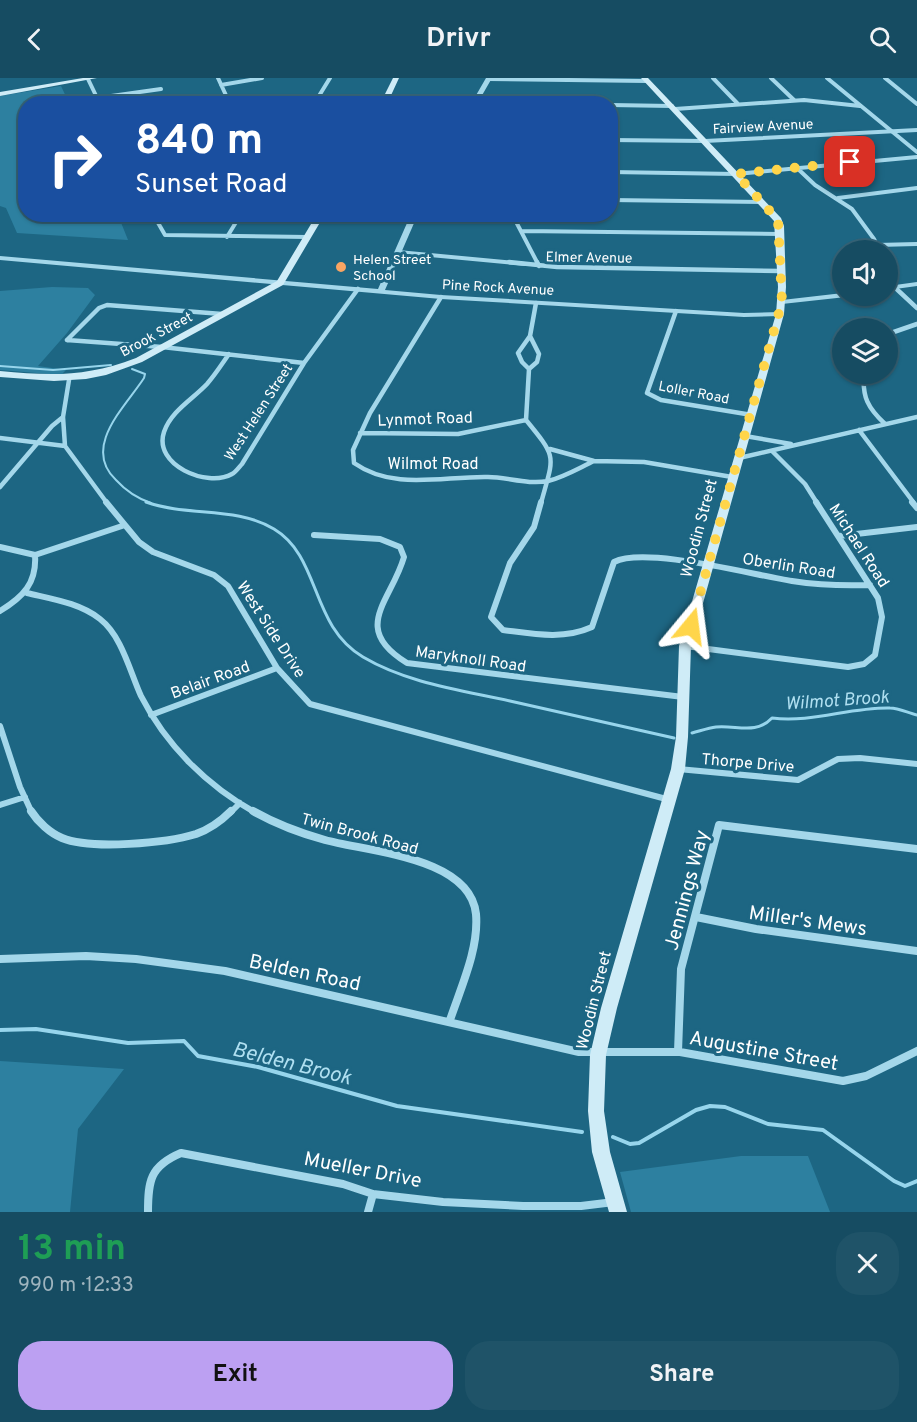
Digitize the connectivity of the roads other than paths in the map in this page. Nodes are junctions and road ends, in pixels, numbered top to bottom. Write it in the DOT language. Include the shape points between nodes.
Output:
graph roads {
  1 [pos="218,78"];
  2 [pos="262,78"];
  3 [pos="330,78"];
  4 [pos="396,78"];
  5 [pos="713,78"];
  6 [pos="771,78"];
  7 [pos="827,78"];
  8 [pos="885,78"];
  9 [pos="88,79"];
  10 [pos="489,79"];
  11 [pos="646,80"];
  12 [pos="221,85"];
  13 [pos="161,89"];
  14 [pos="0,94"];
  15 [pos="96,96"];
  16 [pos="111,96"];
  17 [pos="226,96"];
  18 [pos="319,96"];
  19 [pos="387,96"];
  20 [pos="479,96"];
  21 [pos="851,99"];
  22 [pos="794,100"];
  23 [pos="833,102"];
  24 [pos="738,104"];
  25 [pos="917,104"];
  26 [pos="618,105"];
  27 [pos="860,106"];
  28 [pos="673,108"];
  29 [pos="917,130"];
  30 [pos="889,131"];
  31 [pos="618,140"];
  32 [pos="705,141"];
  33 [pos="917,152"];
  34 [pos="917,157"];
  35 [pos="797,168"];
  36 [pos="618,172"];
  37 [pos="736,174"];
  38 [pos="917,188"];
  39 [pos="838,198"];
  40 [pos="618,200"];
  41 [pos="762,202"];
  42 [pos="157,222"];
  43 [pos="237,222"];
  44 [pos="316,222"];
  45 [pos="411,222"];
  46 [pos="516,222"];
  47 [pos="521,231"];
  48 [pos="780,234"];
  49 [pos="227,237"];
  50 [pos="307,237"];
  51 [pos="872,240"];
  52 [pos="917,244"];
  53 [pos="898,246"];
  54 [pos="398,252"];
  55 [pos="0,258"];
  56 [pos="539,266"];
  57 [pos="781,271"];
  58 [pos="280,283"];
  59 [pos="917,284"];
  60 [pos="898,287"];
  61 [pos="358,290"];
  62 [pos="380,292"];
  63 [pos="898,293"];
  64 [pos="832,295"];
  65 [pos="441,297"];
  66 [pos="782,302"];
  67 [pos="536,303"];
  68 [pos="917,308"];
  69 [pos="676,311"];
  70 [pos="222,314"];
  71 [pos="780,314"];
  72 [pos="917,324"];
  73 [pos="898,331"];
  74 [pos="530,336"];
  75 [pos="162,347"];
  76 [pos="229,354"];
  77 [pos="304,363"];
  78 [pos="529,369"];
  79 [pos="0,374"];
  80 [pos="69,380"];
  81 [pos="863,384"];
  82 [pos="752,415"];
  83 [pos="63,417"];
  84 [pos="917,417"];
  85 [pos="526,420"];
  86 [pos="885,424"];
  87 [pos="860,430"];
  88 [pos="360,433"];
  89 [pos="745,436"];
  90 [pos="0,438"];
  91 [pos="39,443"];
  92 [pos="797,445"];
  93 [pos="65,446"];
  94 [pos="550,449"];
  95 [pos="772,451"];
  96 [pos="739,458"];
  97 [pos="594,461"];
  98 [pos="732,477"];
  99 [pos="546,481"];
  100 [pos="0,487"];
  101 [pos="917,508"];
  102 [pos="125,525"];
  103 [pos="917,527"];
  104 [pos="314,535"];
  105 [pos="839,536"];
  106 [pos="0,547"];
  107 [pos="35,555"];
  108 [pos="708,566"];
  109 [pos="870,585"];
  110 [pos="27,593"];
  111 [pos="0,611"];
  112 [pos="685,646"];
  113 [pos="278,668"];
  114 [pos="683,697"];
  115 [pos="151,715"];
  116 [pos="0,726"];
  117 [pos="917,764"];
  118 [pos="678,769"];
  119 [pos="25,797"];
  120 [pos="670,800"];
  121 [pos="240,803"];
  122 [pos="0,805"];
  123 [pos="917,849"];
  124 [pos="696,917"];
  125 [pos="917,951"];
  126 [pos="0,959"];
  127 [pos="450,1020"];
  128 [pos="917,1051"];
  129 [pos="678,1052"];
  130 [pos="598,1055"];
  131 [pos="373,1194"];
  132 [pos="616,1207"];
  133 [pos="147,1212"];
  134 [pos="368,1212"];
  1 -- 12 [label="street"];
  2 -- 12 [label="street"];
  3 -- 18 [label="street"];
  4 -- 19 [label="main road"];
  5 -- 24 [label="street"];
  6 -- 22 [label="street"];
  7 -- 21 [label="street"];
  8 -- 25 [label="street"];
  9 -- 14 [label="main road"];
  9 -- 15 [label="street"];
  10 -- 11 [label="street"];
  10 -- 20 [label="street"];
  11 -- 28 [label="main road, Woodin Street"];
  12 -- 17 [label="street"];
  13 -- 16 [label="street"];
  21 -- 23 [label="street"];
  21 -- 27 [label="street"];
  22 -- 23 [label="street"];
  22 -- 24 [label="street"];
  23 -- 27 [label="street"];
  24 -- 28 [label="street"];
  26 -- 28 [label="street"];
  27 -- 30 [label="street"];
  28 -- 32 [label="main road, Woodin Street"];
  29 -- 30 [label="street, Fairview Avenue"];
  30 -- 32 [label="street, Fairview Avenue"];
  30 -- 33 [label="street"];
  31 -- 32 [label="street, Fairview Avenue"];
  32 -- 37 [label="main road, Woodin Street"];
  34 -- 35 [label="street"];
  35 -- 37 [label="street"];
  35 -- 39 [label="street"];
  36 -- 37 [label="street"];
  37 -- 41 [label="main road, Woodin Street"];
  38 -- 39 [label="street"];
  39 -- 51 [label="street" via="861,219"];
  40 -- 41 [label="street"];
  41 -- 48 [label="main road, Woodin Street" via="778,220"];
  42 -- 49 [label="street" via="165,236"];
  43 -- 49 [label="street"];
  44 -- 50 [label="main road"];
  45 -- 54 [label="street"];
  46 -- 47 [label="street"];
  47 -- 48 [label="street"];
  47 -- 56 [label="street"];
  48 -- 57 [label="main road, Woodin Street"];
  49 -- 50 [label="street"];
  50 -- 58 [label="main road"];
  52 -- 53 [label="street"];
  54 -- 56 [label="street, Elmer Avenue"];
  54 -- 62 [label="street"];
  55 -- 58 [label="street, Pine Rock Avenue"];
  56 -- 57 [label="street, Elmer Avenue"];
  57 -- 66 [label="main road, Woodin Street"];
  58 -- 61 [label="street, Pine Rock Avenue"];
  58 -- 70 [label="main road, Brook Street"];
  59 -- 60 [label="street"];
  61 -- 62 [label="street, Pine Rock Avenue"];
  61 -- 77 [label="street, West Helen Street"];
  62 -- 65 [label="street, Pine Rock Avenue"];
  63 -- 68 [label="street"];
  64 -- 66 [label="street"];
  65 -- 67 [label="street, Pine Rock Avenue"];
  65 -- 88 [label="street, Wilmot Road"];
  66 -- 71 [label="main road, Woodin Street"];
  67 -- 69 [label="street, Pine Rock Avenue"];
  67 -- 74 [label="street"];
  69 -- 71 [label="street, Pine Rock Avenue"];
  69 -- 82 [label="street, Loller Road" via="647,393 661,400"];
  70 -- 75 [label="main road, Brook Street"];
  70 -- 75 [label="street" via="106,305 67,340"];
  71 -- 82 [label="main road, Woodin Street"];
  72 -- 73 [label="street"];
  74 -- 78 [label="street" via="540,355 537,364"];
  74 -- 78 [label="street" via="518,353"];
  75 -- 76 [label="street"];
  75 -- 80 [label="main road, Brook Street" via="115,370"];
  76 -- 77 [label="street"];
  76 -- 77 [label="street, West Helen Street" via="207,384 182,406 163,434 163,449 172,463 203,476 232,474 242,464"];
  78 -- 85 [label="street"];
  79 -- 80 [label="main road, Brook Street"];
  80 -- 83 [label="street"];
  81 -- 86 [label="street" via="862,394"];
  82 -- 89 [label="main road, Woodin Street"];
  83 -- 91 [label="street"];
  83 -- 93 [label="street"];
  84 -- 86 [label="street"];
  85 -- 88 [label="street, Lynmot Road" via="458,434"];
  85 -- 94 [label="street"];
  86 -- 87 [label="street"];
  87 -- 92 [label="street"];
  87 -- 101 [label="street"];
  88 -- 99 [label="street, Wilmot Road" via="353,450 354,464 377,477 422,480 486,476"];
  89 -- 92 [label="street"];
  89 -- 96 [label="main road, Woodin Street"];
  90 -- 91 [label="street"];
  91 -- 93 [label="street"];
  91 -- 100 [label="street"];
  92 -- 95 [label="street"];
  93 -- 102 [label="street, West Side Drive"];
  94 -- 97 [label="street, Wilmot Road"];
  94 -- 99 [label="street, Oberlin Road" via="552,464"];
  95 -- 96 [label="street"];
  95 -- 105 [label="street, Michael Road" via="805,484"];
  96 -- 98 [label="main road, Woodin Street"];
  97 -- 98 [label="street, Wilmot Road" via="644,462"];
  97 -- 99 [label="street, Wilmot Road"];
  98 -- 108 [label="main road, Woodin Street"];
  99 -- 108 [label="street, Oberlin Road" via="534,527 510,563 491,617 504,630 565,636 592,627 614,562 622,558 634,556"];
  102 -- 107 [label="street"];
  102 -- 113 [label="street, West Side Drive" via="153,552 214,574 228,586"];
  103 -- 105 [label="street"];
  104 -- 114 [label="street, Maryknoll Road" via="380,539 400,547 402,564 375,628 390,655 407,663"];
  105 -- 109 [label="street, Michael Road"];
  106 -- 107 [label="street"];
  107 -- 110 [label="street" via="35,575"];
  108 -- 109 [label="street, Oberlin Road" via="824,586"];
  108 -- 112 [label="main road, Woodin Street"];
  109 -- 112 [label="street, Michael Road" via="882,606 882,617 875,655 864,664 848,667"];
  110 -- 111 [label="street"];
  110 -- 115 [label="street, Twin Brook Road" via="93,614 109,628"];
  112 -- 114 [label="main road, Woodin Street"];
  113 -- 115 [label="street, Belair Road"];
  113 -- 120 [label="street, West Side Drive" via="310,704"];
  114 -- 118 [label="main road, Woodin Street"];
  115 -- 121 [label="street, Twin Brook Road" via="174,746"];
  116 -- 119 [label="street"];
  117 -- 118 [label="street, Thorpe Drive" via="841,758 817,769 809,778 798,780"];
  118 -- 120 [label="main road, Woodin Street"];
  119 -- 121 [label="street" via="32,814 47,829 67,840 93,843 152,842 192,836 208,829"];
  119 -- 122 [label="street"];
  120 -- 130 [label="main road, Woodin Street"];
  121 -- 127 [label="street, Twin Brook Road" via="298,832 448,873 466,887 475,903 477,929"];
  123 -- 124 [label="street, Jennings Way" via="719,825"];
  124 -- 125 [label="street, Miller's Mews" via="734,926"];
  124 -- 129 [label="street, Jennings Way" via="681,969"];
  126 -- 127 [label="street, Belden Road" via="86,956 174,963"];
  127 -- 130 [label="street, Belden Road"];
  128 -- 129 [label="street, Augustine Street" via="866,1076 843,1081"];
  129 -- 130 [label="street, Augustine Street"];
  130 -- 132 [label="main road, Woodin Street" via="596,1111 601,1152"];
  131 -- 132 [label="street, Mueller Drive" via="443,1202"];
  131 -- 133 [label="street, Mueller Drive" via="343,1184 181,1153 164,1160 152,1172"];
  131 -- 134 [label="street"];
}
